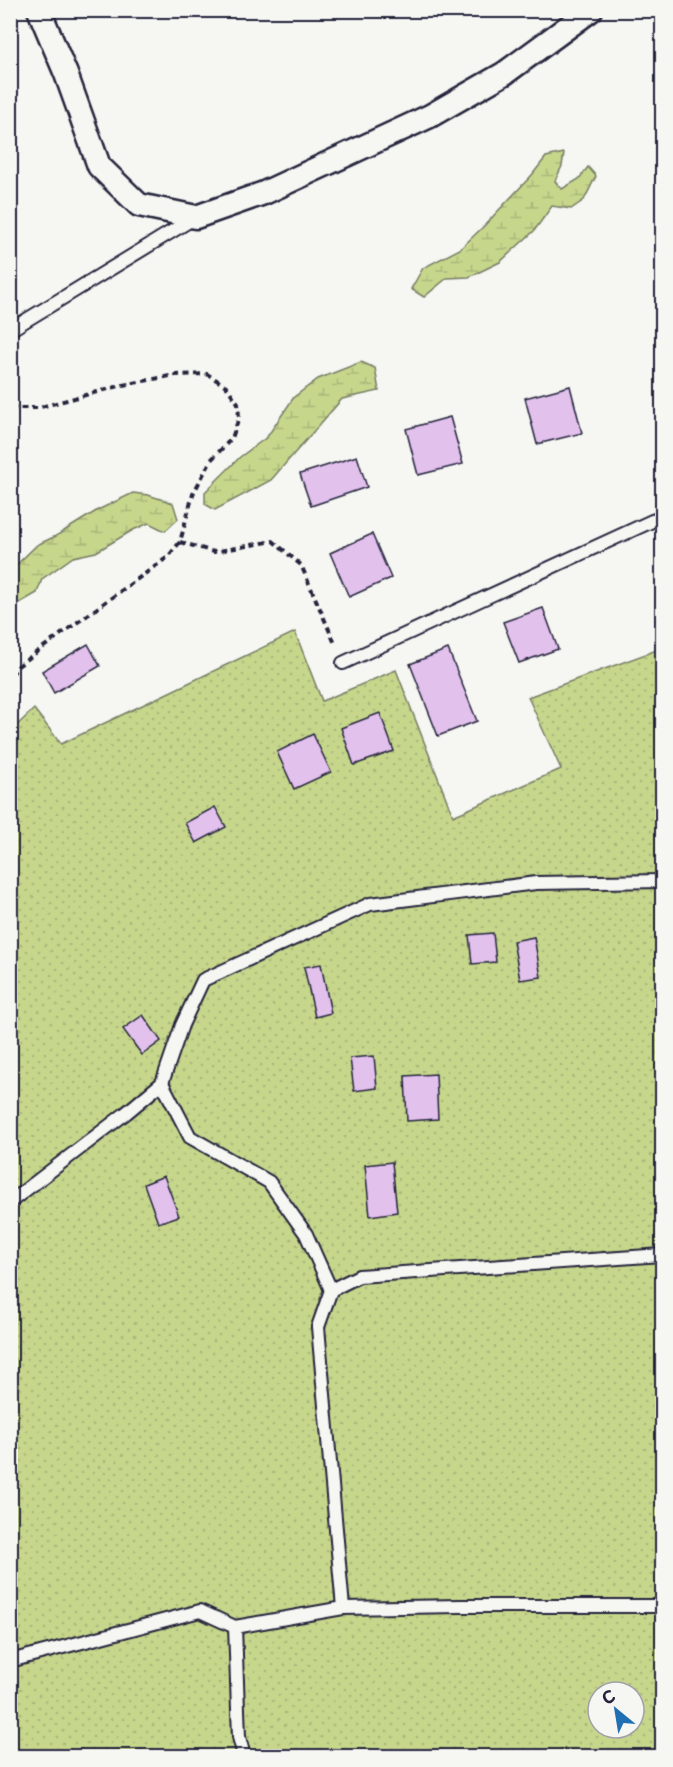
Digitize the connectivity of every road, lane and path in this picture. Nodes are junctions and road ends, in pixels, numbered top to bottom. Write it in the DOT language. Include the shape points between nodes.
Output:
graph roads {
  1 [pos="39,10"];
  2 [pos="591,10"];
  3 [pos="196,217"];
  4 [pos="10,330"];
  5 [pos="10,408"];
  6 [pos="663,518"];
  7 [pos="180,542"];
  8 [pos="343,663"];
  9 [pos="10,677"];
  10 [pos="663,881"];
  11 [pos="162,1083"];
  12 [pos="10,1202"];
  13 [pos="663,1256"];
  14 [pos="331,1290"];
  15 [pos="663,1606"];
  16 [pos="344,1608"];
  17 [pos="235,1627"];
  18 [pos="10,1661"];
  19 [pos="244,1756"];
  1 -- 3 [label="street" via="99,166 140,205"];
  2 -- 3 [label="street" via="505,73 430,116 264,193"];
  3 -- 4 [label="lane"];
  5 -- 7 [label="path" via="38,408 175,375 207,374 226,386 238,403 239,418 232,438 211,460 193,494"];
  6 -- 8 [label="lane"];
  7 -- 8 [label="path" via="214,552 273,541 301,566"];
  7 -- 9 [label="path" via="168,556 18,666"];
  10 -- 11 [label="lane" via="536,883 370,904 203,980"];
  11 -- 12 [label="lane"];
  11 -- 14 [label="lane" via="190,1137 269,1182 306,1234"];
  13 -- 14 [label="lane" via="359,1276"];
  14 -- 16 [label="lane" via="318,1327"];
  15 -- 16 [label="lane"];
  16 -- 17 [label="lane"];
  17 -- 18 [label="lane" via="200,1611"];
  17 -- 19 [label="lane" via="239,1737"];
}
